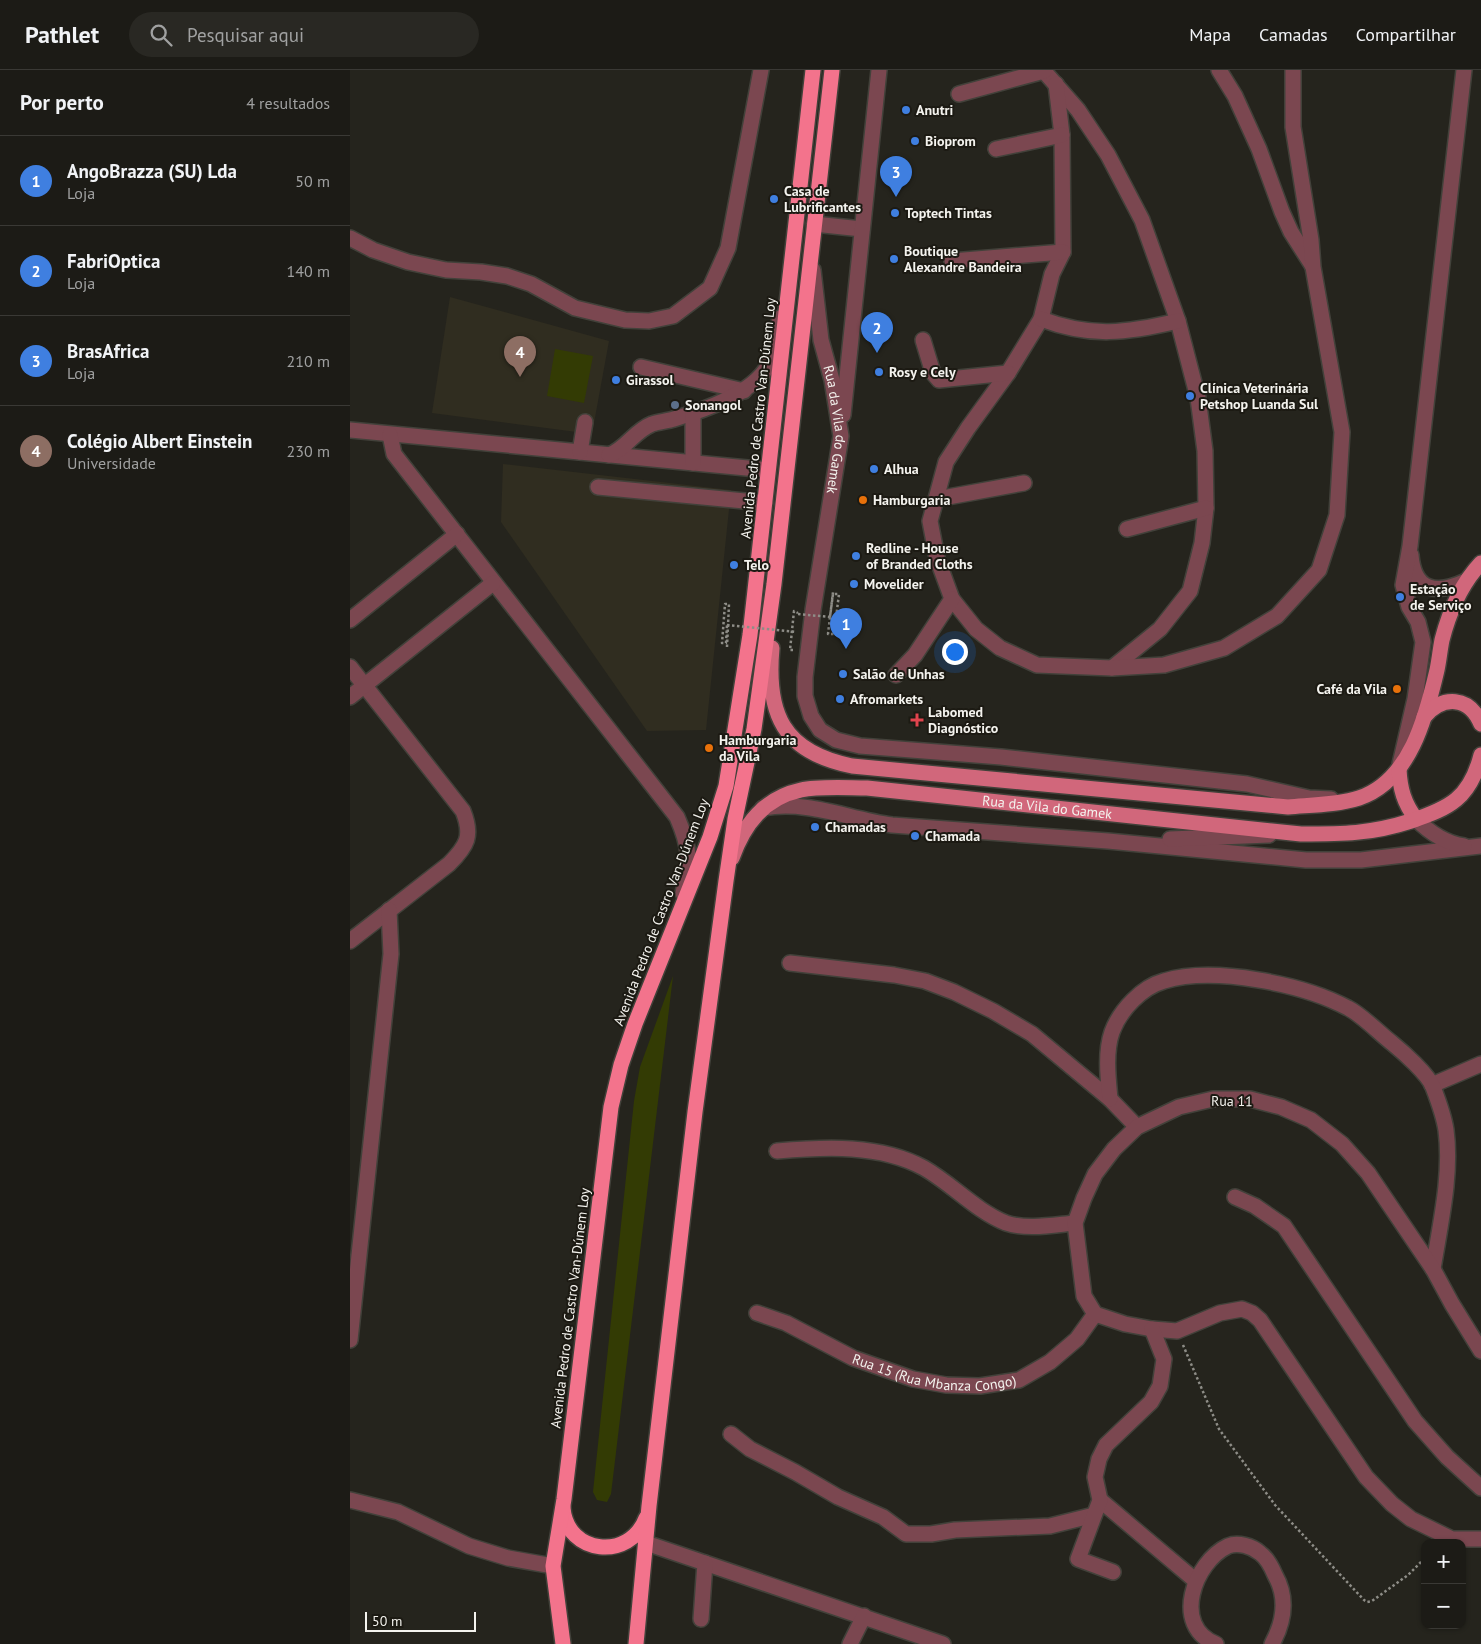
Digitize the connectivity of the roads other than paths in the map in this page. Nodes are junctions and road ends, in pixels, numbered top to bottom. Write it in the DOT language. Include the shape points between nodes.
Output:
graph roads {
  1 [pos="761,70"];
  2 [pos="812,70"];
  3 [pos="832,70"];
  4 [pos="879,70"];
  5 [pos="1044,70"];
  6 [pos="1220,70"];
  7 [pos="1293,70"];
  8 [pos="1464,70"];
  9 [pos="1056,84"];
  10 [pos="959,94"];
  11 [pos="1062,135"];
  12 [pos="996,149"];
  13 [pos="814,224"];
  14 [pos="862,229"];
  15 [pos="350,238"];
  16 [pos="811,250"];
  17 [pos="1063,252"];
  18 [pos="952,261"];
  19 [pos="1313,267"];
  20 [pos="789,282"];
  21 [pos="1041,319"];
  22 [pos="1178,321"];
  23 [pos="923,340"];
  24 [pos="641,367"];
  25 [pos="1008,373"];
  26 [pos="744,391"];
  27 [pos="694,413"];
  28 [pos="585,422"];
  29 [pos="350,430"];
  30 [pos="390,435"];
  31 [pos="841,436"];
  32 [pos="580,452"];
  33 [pos="609,455"];
  34 [pos="693,463"];
  35 [pos="768,470"];
  36 [pos="1024,483"];
  37 [pos="598,487"];
  38 [pos="936,499"];
  39 [pos="764,504"];
  40 [pos="1206,508"];
  41 [pos="1127,529"];
  42 [pos="456,534"];
  43 [pos="1410,546"];
  44 [pos="1481,563"];
  45 [pos="1466,581"];
  46 [pos="494,583"];
  47 [pos="952,599"];
  48 [pos="350,620"];
  49 [pos="769,633"];
  50 [pos="350,667"];
  51 [pos="1112,668"];
  52 [pos="896,676"];
  53 [pos="365,686"];
  54 [pos="350,697"];
  55 [pos="1424,717"];
  56 [pos="1481,724"];
  57 [pos="1481,755"];
  58 [pos="1399,769"];
  59 [pos="1342,800"];
  60 [pos="763,808"];
  61 [pos="1112,814"];
  62 [pos="1416,819"];
  63 [pos="1301,834"];
  64 [pos="1211,838"];
  65 [pos="1108,841"];
  66 [pos="1477,847"];
  67 [pos="1299,859"];
  68 [pos="726,881"];
  69 [pos="389,910"];
  70 [pos="674,928"];
  71 [pos="350,941"];
  72 [pos="790,963"];
  73 [pos="1481,1064"];
  74 [pos="1432,1085"];
  75 [pos="1110,1099"];
  76 [pos="1137,1127"];
  77 [pos="778,1151"];
  78 [pos="1235,1197"];
  79 [pos="1075,1223"];
  80 [pos="1433,1269"];
  81 [pos="757,1313"];
  82 [pos="1095,1314"];
  83 [pos="1152,1329"];
  84 [pos="350,1340"];
  85 [pos="1481,1350"];
  86 [pos="730,1434"];
  87 [pos="1481,1488"];
  88 [pos="564,1499"];
  89 [pos="350,1500"];
  90 [pos="649,1506"];
  91 [pos="1097,1507"];
  92 [pos="1481,1539"];
  93 [pos="646,1543"];
  94 [pos="705,1563"];
  95 [pos="553,1566"];
  96 [pos="1112,1572"];
  97 [pos="1196,1582"];
  98 [pos="864,1616"];
  99 [pos="701,1619"];
  100 [pos="563,1644"];
  101 [pos="636,1644"];
  102 [pos="850,1644"];
  103 [pos="943,1644"];
  104 [pos="1216,1644"];
  105 [pos="1272,1644"];
  1 -- 15 [label="street" via="728,248 710,288 673,316 649,321 624,320 575,308 531,284 507,276 446,270 408,262"];
  2 -- 20 [label="highway, Avenida Pedro de Castro Van-Dúnem Loy"];
  3 -- 13 [label="highway"];
  4 -- 14 [label="street"];
  5 -- 9 [label="street"];
  5 -- 10 [label="street"];
  6 -- 19 [label="street" via="1255,140 1282,212"];
  7 -- 19 [label="street" via="1293,127"];
  8 -- 43 [label="street"];
  9 -- 11 [label="street"];
  9 -- 22 [label="street" via="1108,155 1142,220"];
  11 -- 12 [label="street"];
  11 -- 17 [label="street"];
  13 -- 14 [label="street"];
  13 -- 16 [label="highway"];
  14 -- 31 [label="street"];
  16 -- 31 [label="street, Rua da Vila do Gamek" via="821,340 832,380"];
  16 -- 49 [label="highway"];
  17 -- 18 [label="street"];
  17 -- 21 [label="street" via="1052,274"];
  19 -- 51 [label="street" via="1342,432 1337,515 1318,570 1277,616 1224,648 1164,665"];
  20 -- 26 [label="street" via="769,364 759,379"];
  20 -- 35 [label="highway, Avenida Pedro de Castro Van-Dúnem Loy"];
  21 -- 22 [label="street" via="1058,325 1111,333"];
  21 -- 25 [label="street"];
  22 -- 40 [label="street" via="1198,398"];
  23 -- 25 [label="street" via="932,373 939,380"];
  24 -- 26 [label="street"];
  25 -- 38 [label="street" via="946,462"];
  26 -- 27 [label="street"];
  27 -- 33 [label="street" via="651,424 618,452"];
  27 -- 34 [label="street"];
  28 -- 32 [label="street"];
  29 -- 30 [label="street"];
  30 -- 32 [label="street"];
  30 -- 42 [label="street" via="394,454"];
  31 -- 59 [label="street, Rua da Vila do Gamek" via="808,615 805,696 811,716 820,730 836,740 860,746 1247,784 1309,798"];
  32 -- 33 [label="street"];
  33 -- 34 [label="street"];
  34 -- 35 [label="street"];
  35 -- 39 [label="highway, Avenida Pedro de Castro Van-Dúnem Loy"];
  36 -- 38 [label="street"];
  37 -- 39 [label="street"];
  38 -- 47 [label="street" via="930,521 937,558"];
  39 -- 70 [label="highway, Avenida Pedro de Castro Van-Dúnem Loy" via="750,635 726,786 710,837"];
  40 -- 41 [label="street"];
  40 -- 51 [label="street" via="1202,543 1190,591 1160,629"];
  42 -- 46 [label="street"];
  42 -- 48 [label="street"];
  43 -- 45 [label="street" via="1412,568 1429,589 1441,590"];
  43 -- 58 [label="street" via="1403,585 1418,622 1422,642 1415,699"];
  44 -- 45 [label="main road, Rua da Vila do Gamek"];
  45 -- 55 [label="main road, Rua da Vila do Gamek" via="1442,640"];
  46 -- 53 [label="street"];
  46 -- 70 [label="street" via="677,817 689,852"];
  47 -- 51 [label="street" via="976,629 1000,648 1037,664"];
  47 -- 52 [label="street" via="915,656"];
  49 -- 59 [label="main road, Rua da Vila do Gamek" via="776,713 796,742 830,762 1288,807"];
  49 -- 68 [label="highway"];
  50 -- 53 [label="street"];
  53 -- 54 [label="street"];
  53 -- 69 [label="street" via="463,811 468,824 468,839 461,852"];
  55 -- 56 [label="main road" via="1439,705 1458,701 1476,714"];
  55 -- 58 [label="main road, Rua da Vila do Gamek"];
  57 -- 62 [label="main road, Rua da Vila do Gamek" via="1462,795 1451,805"];
  58 -- 59 [label="main road, Rua da Vila do Gamek" via="1375,790 1359,798"];
  58 -- 62 [label="main road" via="1402,797"];
  60 -- 61 [label="main road, Rua da Vila do Gamek" via="802,790 867,788"];
  60 -- 65 [label="street" via="792,805 874,823"];
  60 -- 68 [label="main road, Rua da Vila do Gamek" via="744,830"];
  61 -- 63 [label="main road, Rua da Vila do Gamek"];
  61 -- 64 [label="street"];
  62 -- 63 [label="main road, Rua da Vila do Gamek" via="1368,832"];
  62 -- 66 [label="street" via="1441,838 1458,845"];
  63 -- 64 [label="street"];
  64 -- 65 [label="street"];
  64 -- 67 [label="street"];
  65 -- 67 [label="street"];
  66 -- 67 [label="street" via="1361,860"];
  68 -- 90 [label="highway" via="694,1112"];
  69 -- 71 [label="street"];
  69 -- 84 [label="street" via="391,954"];
  70 -- 88 [label="highway, Avenida Pedro de Castro Van-Dúnem Loy" via="635,1024 611,1107"];
  72 -- 75 [label="street" via="894,975 925,981 954,992 1032,1034"];
  73 -- 74 [label="street"];
  74 -- 75 [label="street" via="1406,1054 1349,1008 1303,990 1274,984 1211,975 1186,976 1163,981 1143,992 1122,1012 1112,1032 1109,1052"];
  74 -- 80 [label="street" via="1446,1130 1447,1180"];
  75 -- 76 [label="street"];
  76 -- 79 [label="street, Rua 11" via="1095,1174"];
  76 -- 80 [label="street, Rua 11" via="1179,1107 1213,1099 1250,1099 1281,1107 1311,1120 1342,1144 1368,1173"];
  77 -- 79 [label="street" via="820,1147 895,1157 923,1168 984,1211 1007,1223 1030,1226"];
  78 -- 87 [label="street" via="1284,1226 1416,1421 1448,1458"];
  79 -- 82 [label="street, Rua 11" via="1084,1296"];
  80 -- 85 [label="street, Rua 11"];
  81 -- 82 [label="street, Rua 15 (Rua Mbanza Congo)" via="786,1323 853,1358 913,1380 980,1386 1019,1380 1050,1362 1077,1339"];
  82 -- 83 [label="street"];
  83 -- 91 [label="street" via="1164,1358 1160,1386 1150,1402 1106,1445 1095,1477"];
  83 -- 92 [label="street" via="1177,1330 1220,1313 1242,1309 1252,1313 1260,1320 1366,1477 1392,1504 1411,1520 1452,1539"];
  86 -- 91 [label="street" via="750,1449 838,1497 883,1517 906,1534 1050,1526"];
  88 -- 90 [label="highway" via="564,1513 572,1531 588,1544 602,1547 622,1545 634,1537 646,1520"];
  88 -- 95 [label="highway, Avenida Pedro de Castro Van-Dúnem Loy"];
  89 -- 95 [label="street" via="398,1512 469,1546 508,1558"];
  90 -- 93 [label="highway"];
  91 -- 96 [label="street" via="1078,1559"];
  91 -- 97 [label="street"];
  93 -- 94 [label="street"];
  93 -- 101 [label="highway"];
  94 -- 98 [label="street"];
  94 -- 99 [label="street"];
  95 -- 100 [label="highway, Avenida Pedro de Castro Van-Dúnem Loy"];
  97 -- 104 [label="street" via="1190,1605 1192,1619 1201,1635"];
  97 -- 105 [label="street" via="1210,1560 1228,1546 1246,1545 1260,1553 1275,1574 1283,1595 1282,1619"];
  98 -- 102 [label="street"];
  98 -- 103 [label="street"];
}
